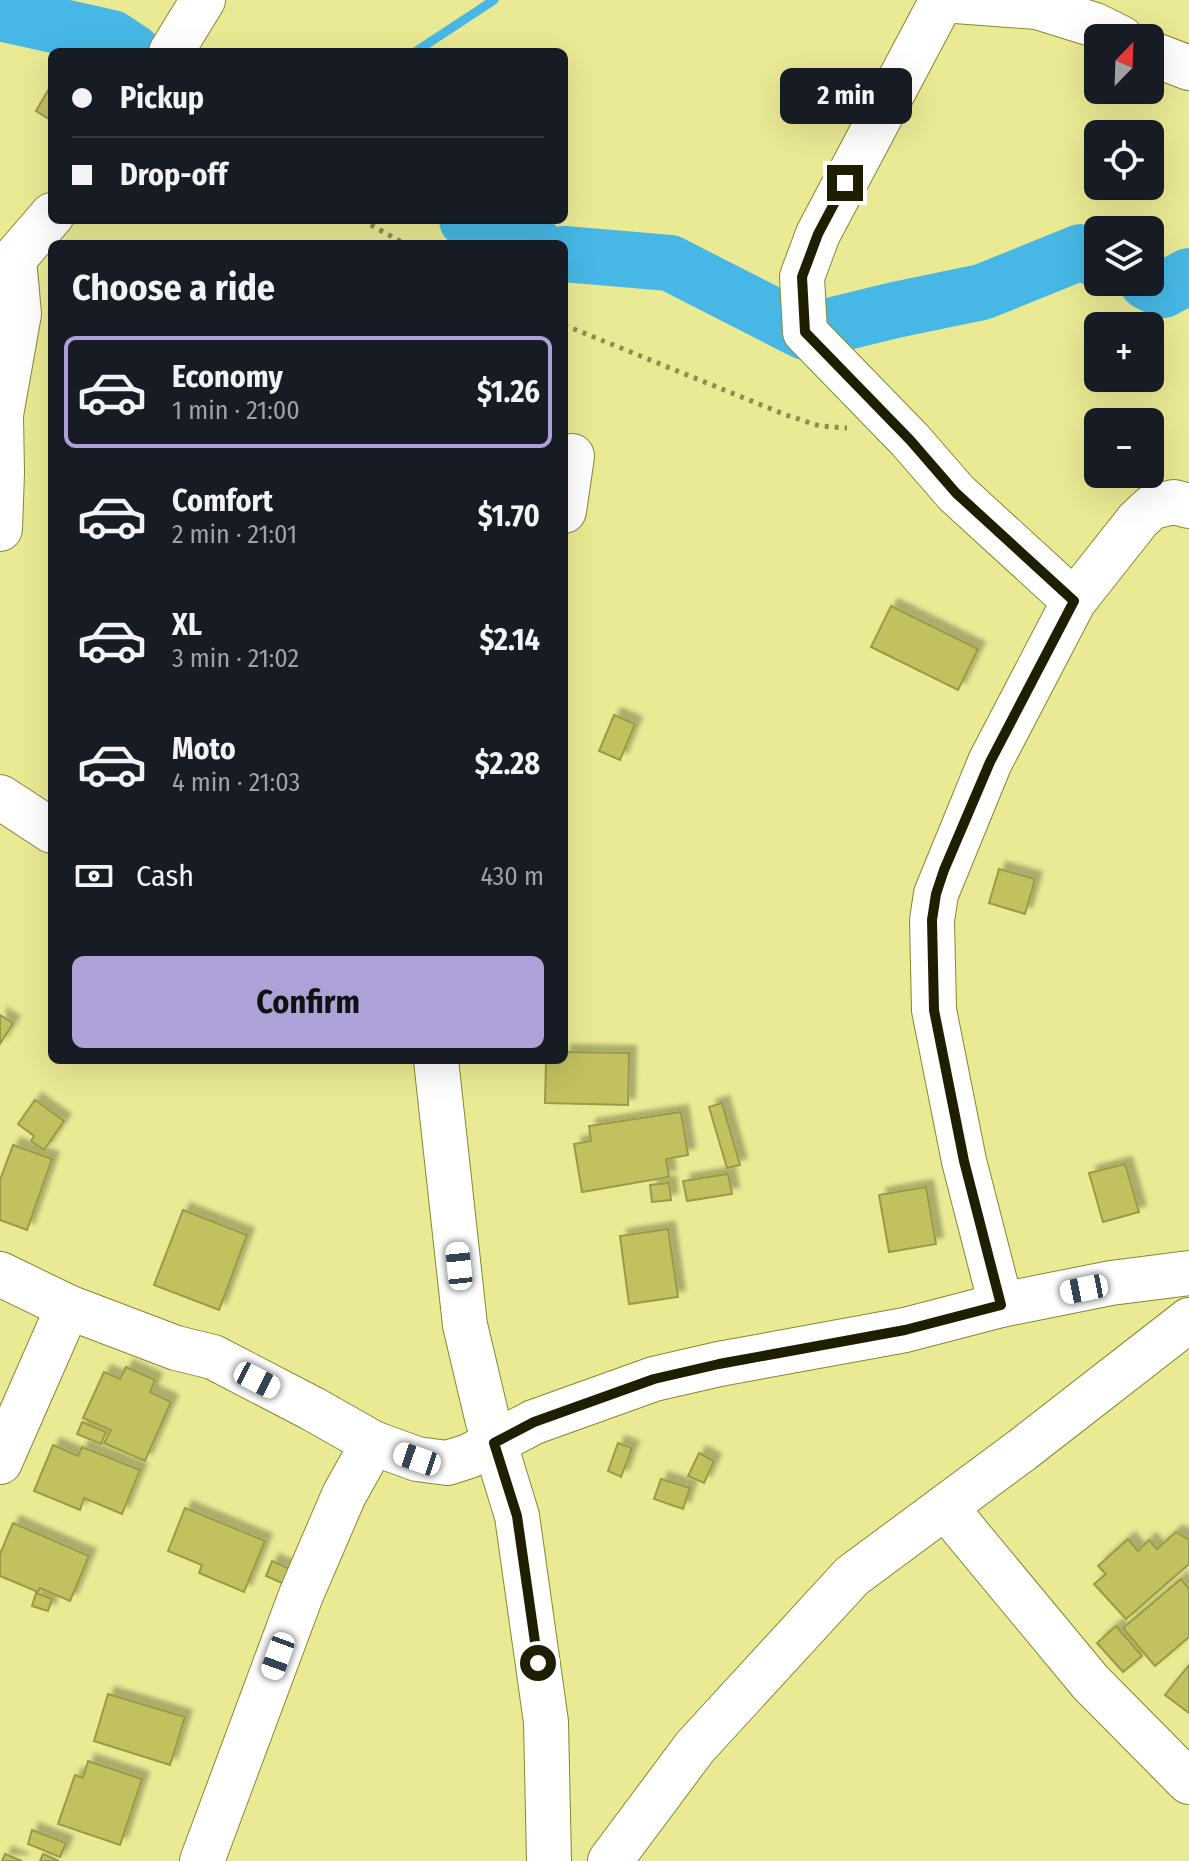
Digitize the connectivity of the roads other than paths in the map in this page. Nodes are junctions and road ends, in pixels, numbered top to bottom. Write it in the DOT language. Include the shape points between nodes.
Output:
graph roads {
  1 [pos="203,0"];
  2 [pos="942,0"];
  3 [pos="1092,24"];
  4 [pos="173,48"];
  5 [pos="1164,58"];
  6 [pos="1189,68"];
  7 [pos="48,219"];
  8 [pos="7,262"];
  9 [pos="572,456"];
  10 [pos="568,484"];
  11 [pos="1189,506"];
  12 [pos="0,529"];
  13 [pos="1074,601"];
  14 [pos="0,797"];
  15 [pos="48,828"];
  16 [pos="436,1064"];
  17 [pos="1189,1273"];
  18 [pos="0,1274"];
  19 [pos="1001,1305"];
  20 [pos="68,1307"];
  21 [pos="1189,1320"];
  22 [pos="373,1443"];
  23 [pos="494,1443"];
  24 [pos="0,1462"];
  25 [pos="945,1507"];
  26 [pos="1189,1782"];
  27 [pos="202,1861"];
  28 [pos="549,1861"];
  29 [pos="610,1861"];
  1 -- 4 [label="street"];
  2 -- 3 [label="street" via="1037,7"];
  2 -- 13 [label="street" via="818,234 802,277 805,332 956,493"];
  5 -- 6 [label="street"];
  7 -- 8 [label="street"];
  8 -- 12 [label="street" via="19,314 1,415"];
  9 -- 10 [label="street"];
  11 -- 13 [label="street" via="1174,502 1152,507"];
  13 -- 19 [label="street" via="990,762 944,870 932,920 934,1010 964,1161"];
  14 -- 15 [label="street"];
  16 -- 23 [label="street" via="465,1325"];
  17 -- 19 [label="street"];
  18 -- 20 [label="street"];
  19 -- 23 [label="street" via="905,1330 654,1379 534,1422"];
  20 -- 22 [label="street" via="213,1357"];
  20 -- 24 [label="street"];
  21 -- 25 [label="street"];
  22 -- 23 [label="street" via="447,1463"];
  22 -- 27 [label="street" via="301,1595"];
  23 -- 28 [label="street" via="517,1516 546,1722"];
  25 -- 26 [label="street" via="1091,1683"];
  25 -- 29 [label="street" via="852,1576 695,1747"];
}
